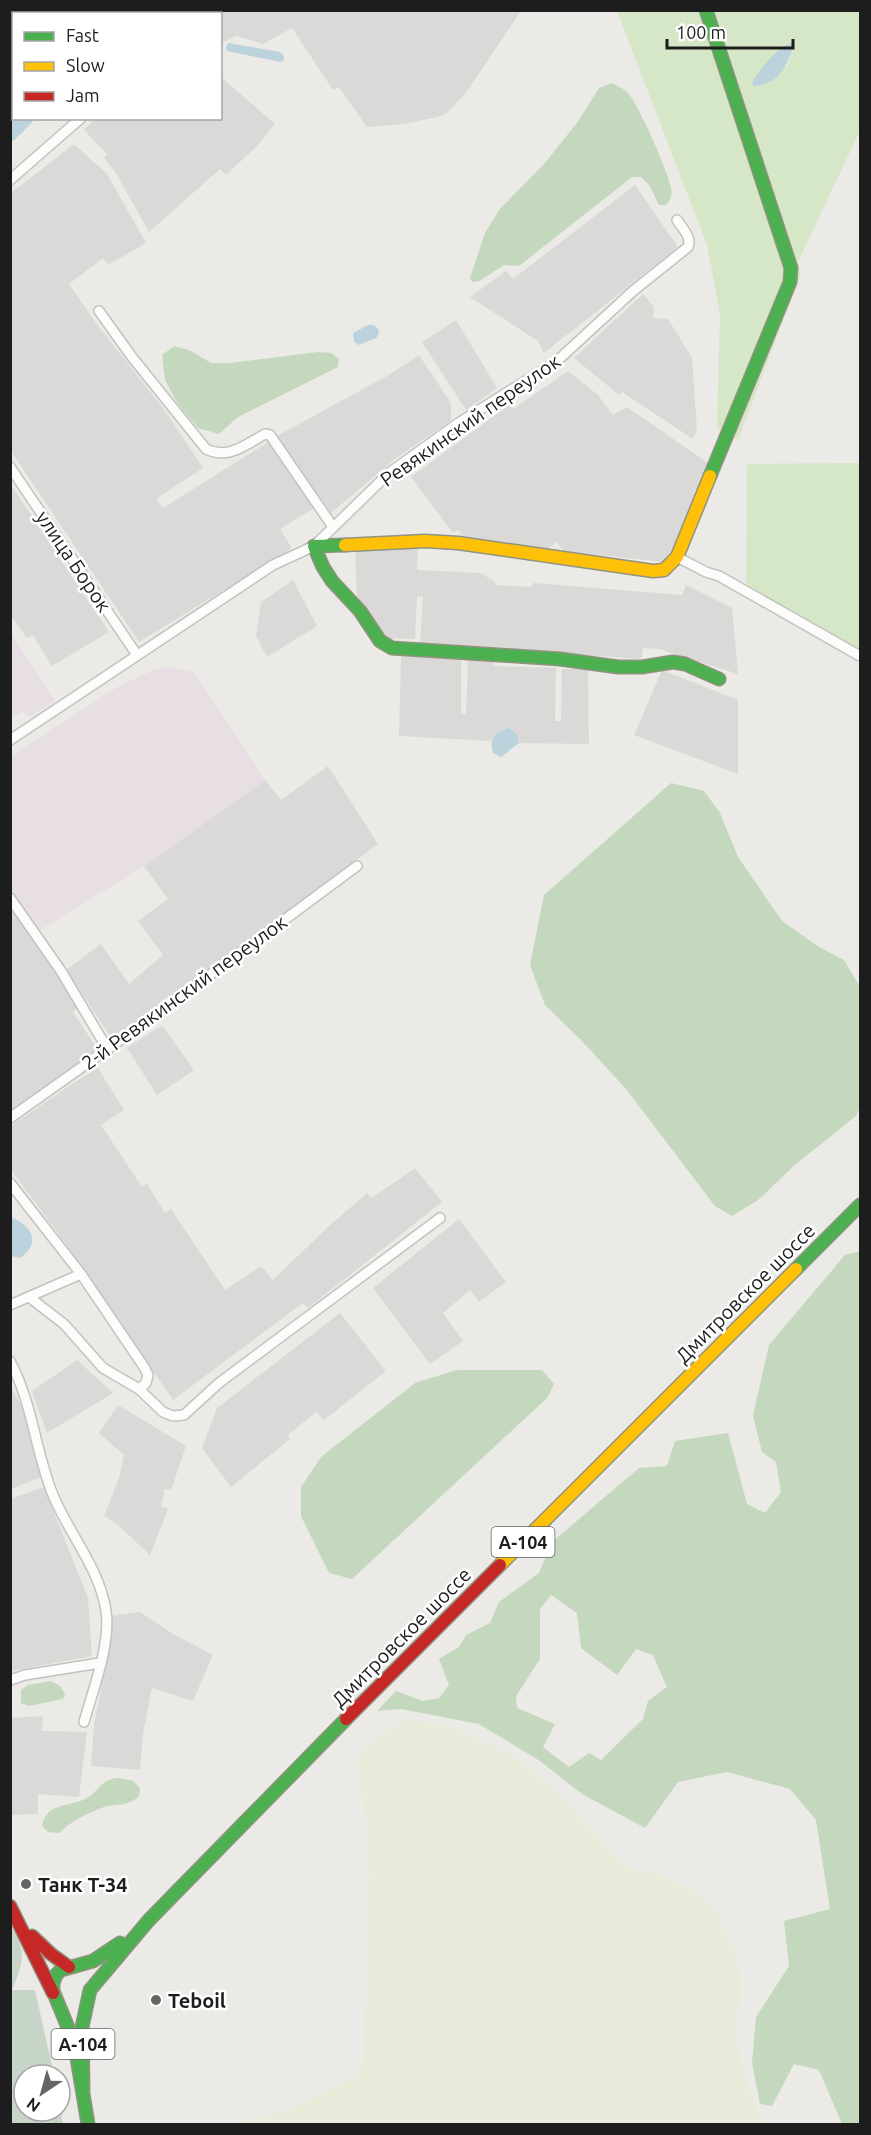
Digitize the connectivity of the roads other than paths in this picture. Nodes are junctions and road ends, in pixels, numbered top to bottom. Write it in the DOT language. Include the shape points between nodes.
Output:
graph roads {
  1 [pos="706,10"];
  2 [pos="79,120"];
  3 [pos="10,180"];
  4 [pos="677,220"];
  5 [pos="99,311"];
  6 [pos="10,467"];
  7 [pos="333,527"];
  8 [pos="314,546"];
  9 [pos="677,557"];
  10 [pos="137,655"];
  11 [pos="861,656"];
  12 [pos="719,679"];
  13 [pos="10,740"];
  14 [pos="357,866"];
  15 [pos="10,898"];
  16 [pos="108,1050"];
  17 [pos="10,1118"];
  18 [pos="10,1184"];
  19 [pos="861,1205"];
  20 [pos="440,1218"];
  21 [pos="81,1274"];
  22 [pos="29,1297"];
  23 [pos="10,1305"];
  24 [pos="10,1361"];
  25 [pos="138,1389"];
  26 [pos="100,1663"];
  27 [pos="10,1680"];
  28 [pos="84,1722"];
  29 [pos="10,1906"];
  30 [pos="17,1918"];
  31 [pos="149,1920"];
  32 [pos="72,1967"];
  33 [pos="72,1998"];
  34 [pos="83,2091"];
  35 [pos="88,2124"];
  1 -- 9 [label="main road" via="791,268 789,282"];
  2 -- 3 [label="street"];
  4 -- 7 [label="street, Ревякинский переулок" via="689,237 688,247 557,361 460,422 389,473"];
  5 -- 7 [label="street" via="206,449 228,454 270,435"];
  6 -- 10 [label="street, улица Борок"];
  7 -- 8 [label="street, Ревякинский переулок"];
  8 -- 9 [label="main road" via="458,543 653,571 664,570"];
  8 -- 10 [label="street, Ревякинский переулок" via="273,565"];
  8 -- 12 [label="main road" via="332,581 360,611 380,641 392,648 560,659 618,667 673,662"];
  9 -- 11 [label="street" via="719,576"];
  10 -- 13 [label="street, Ревякинский переулок"];
  14 -- 16 [label="street, 2-й Ревякинский переулок"];
  15 -- 16 [label="street"];
  16 -- 17 [label="street, 2-й Ревякинский переулок"];
  18 -- 21 [label="street"];
  19 -- 31 [label="main road, Дмитровское шоссе / А-104"];
  20 -- 25 [label="street" via="219,1383 184,1415 163,1412"];
  21 -- 22 [label="street"];
  21 -- 25 [label="street" via="148,1375 146,1383"];
  22 -- 23 [label="street"];
  22 -- 25 [label="street" via="64,1324 103,1368"];
  24 -- 26 [label="street" via="28,1400 54,1497 90,1568 106,1610 107,1635"];
  26 -- 27 [label="street"];
  26 -- 28 [label="street"];
  29 -- 30 [label="main road"];
  30 -- 32 [label="main road" via="43,1948"];
  30 -- 33 [label="main road"];
  31 -- 32 [label="main road, А-104" via="107,1954"];
  31 -- 33 [label="main road, А-104"];
  32 -- 33 [label="main road, А-104" via="87,1976"];
  32 -- 33 [label="main road, А-104" via="64,1969 53,1981"];
  33 -- 34 [label="main road, А-104" via="71,2033"];
  33 -- 34 [label="main road, А-104" via="84,2012"];
  34 -- 35 [label="main road, А-104"];
}
